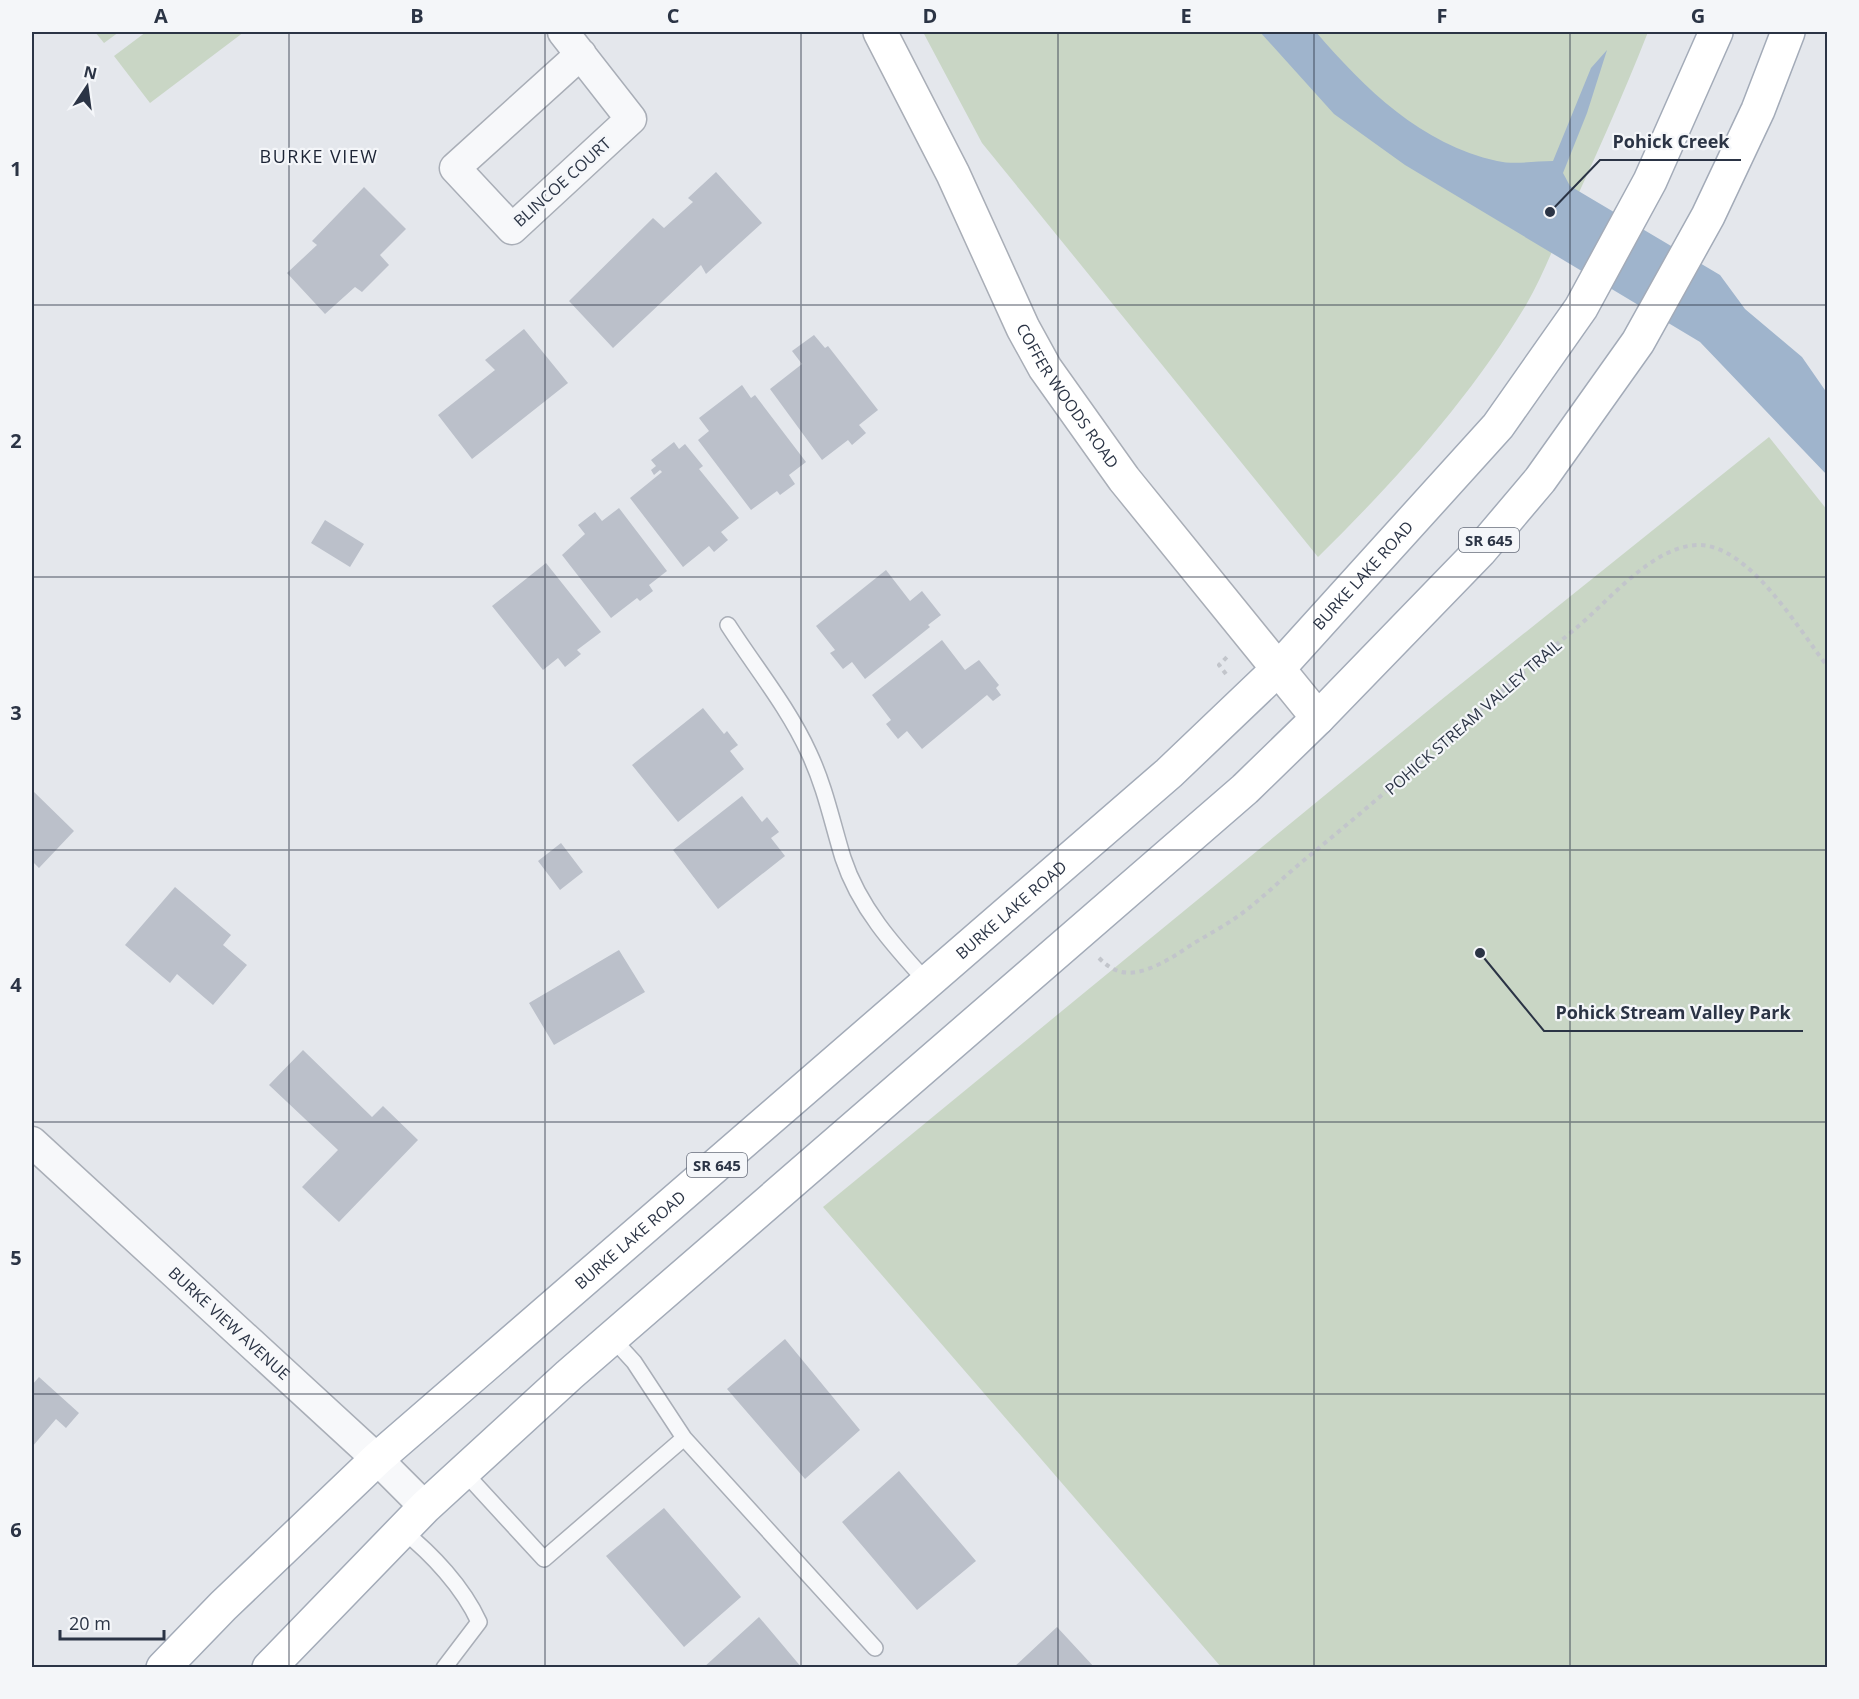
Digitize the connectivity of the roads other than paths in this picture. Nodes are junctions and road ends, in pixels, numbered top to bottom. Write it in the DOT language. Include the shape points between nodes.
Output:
graph roads {
  1 [pos="880,32"];
  2 [pos="1716,32"];
  3 [pos="1788,32"];
  4 [pos="572,43"];
  5 [pos="728,625"];
  6 [pos="1277,670"];
  7 [pos="1318,718"];
  8 [pos="927,982"];
  9 [pos="32,1142"];
  10 [pos="612,1338"];
  11 [pos="684,1438"];
  12 [pos="377,1459"];
  13 [pos="464,1472"];
  14 [pos="425,1507"];
  15 [pos="402,1530"];
  16 [pos="875,1648"];
  17 [pos="163,1668"];
  18 [pos="269,1668"];
  19 [pos="444,1668"];
  1 -- 6 [label="main road, COFFER WOODS ROAD" via="1045,368 1124,479"];
  2 -- 6 [label="main road, BURKE LAKE ROAD / SR 645" via="1650,181 1581,308 1498,426"];
  3 -- 7 [label="main road, SR 645" via="1758,110 1708,216 1638,342 1539,480 1480,551"];
  4 -- 4 [label="street, BLINCOE COURT" via="631,119 512,229 455,168"];
  5 -- 8 [label="lane" via="796,724 823,783 856,890 891,943"];
  6 -- 7 [label="main road, COFFER WOODS ROAD"];
  6 -- 8 [label="main road, BURKE LAKE ROAD / SR 645" via="1169,773"];
  7 -- 10 [label="main road, SR 645" via="1221,810"];
  8 -- 12 [label="main road, BURKE LAKE ROAD / SR 645"];
  9 -- 12 [label="street, BURKE VIEW AVENUE"];
  10 -- 11 [label="lane" via="634,1362"];
  10 -- 13 [label="main road, SR 645"];
  11 -- 13 [label="lane" via="544,1559"];
  11 -- 16 [label="lane"];
  12 -- 14 [label="street, BURKE VIEW AVENUE"];
  12 -- 17 [label="main road, BURKE LAKE ROAD / SR 645"];
  13 -- 14 [label="main road, SR 645"];
  14 -- 15 [label="main road, SR 645"];
  15 -- 18 [label="main road, SR 645"];
  15 -- 19 [label="lane" via="425,1548 471,1605 479,1622"];
}
